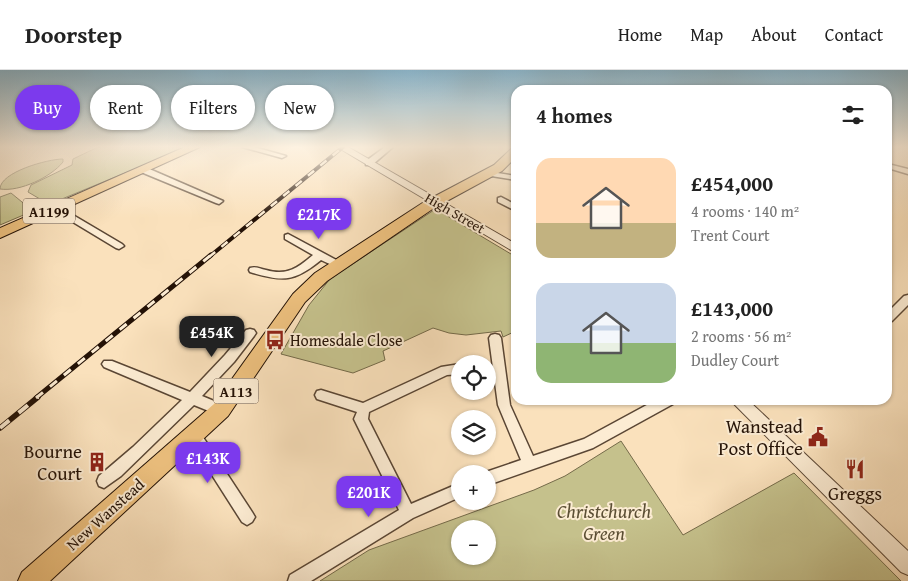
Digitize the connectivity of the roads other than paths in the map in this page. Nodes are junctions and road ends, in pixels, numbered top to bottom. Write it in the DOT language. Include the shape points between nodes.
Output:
graph roads {
  1 [pos="142,171"];
  2 [pos="146,171"];
  3 [pos="382,171"];
  4 [pos="491,171"];
  5 [pos="488,173"];
  6 [pos="511,177"];
  7 [pos="501,200"];
  8 [pos="219,201"];
  9 [pos="435,202"];
  10 [pos="511,205"];
  11 [pos="56,208"];
  12 [pos="0,234"];
  13 [pos="288,237"];
  14 [pos="119,246"];
  15 [pos="511,246"];
  16 [pos="328,260"];
  17 [pos="254,270"];
  18 [pos="908,299"];
  19 [pos="892,314"];
  20 [pos="250,332"];
  21 [pos="495,338"];
  22 [pos="241,346"];
  23 [pos="261,352"];
  24 [pos="493,355"];
  25 [pos="108,364"];
  26 [pos="451,369"];
  27 [pos="496,378"];
  28 [pos="321,395"];
  29 [pos="191,399"];
  30 [pos="659,405"];
  31 [pos="743,405"];
  32 [pos="364,409"];
  33 [pos="221,410"];
  34 [pos="194,435"];
  35 [pos="529,463"];
  36 [pos="496,475"];
  37 [pos="104,481"];
  38 [pos="451,494"];
  39 [pos="408,512"];
  40 [pos="247,517"];
  41 [pos="908,564"];
  42 [pos="31,581"];
  43 [pos="296,581"];
  1 -- 11 [label="main road, A1199"];
  2 -- 8 [label="street"];
  3 -- 9 [label="street, High Street"];
  4 -- 5 [label="main road, A113"];
  5 -- 6 [label="street"];
  5 -- 9 [label="main road, A113"];
  7 -- 10 [label="street"];
  9 -- 15 [label="street, High Street"];
  9 -- 16 [label="main road, New Wanstead / A113"];
  11 -- 12 [label="main road, A1199"];
  11 -- 14 [label="street"];
  13 -- 16 [label="street"];
  16 -- 17 [label="street" via="279,278"];
  16 -- 23 [label="main road, New Wanstead / A113"];
  18 -- 19 [label="street"];
  20 -- 22 [label="street"];
  21 -- 24 [label="street"];
  22 -- 23 [label="street"];
  22 -- 29 [label="street"];
  23 -- 33 [label="main road, New Wanstead / A113"];
  25 -- 29 [label="street"];
  26 -- 32 [label="street"];
  27 -- 35 [label="street"];
  28 -- 32 [label="street"];
  29 -- 33 [label="street"];
  29 -- 37 [label="street" via="144,449"];
  30 -- 35 [label="street" via="588,444"];
  31 -- 41 [label="street"];
  32 -- 39 [label="street" via="361,419"];
  33 -- 34 [label="main road, New Wanstead / A113"];
  34 -- 40 [label="street"];
  34 -- 42 [label="main road, New Wanstead / A113"];
  35 -- 36 [label="street"];
  38 -- 39 [label="street"];
  39 -- 43 [label="street"];
}
